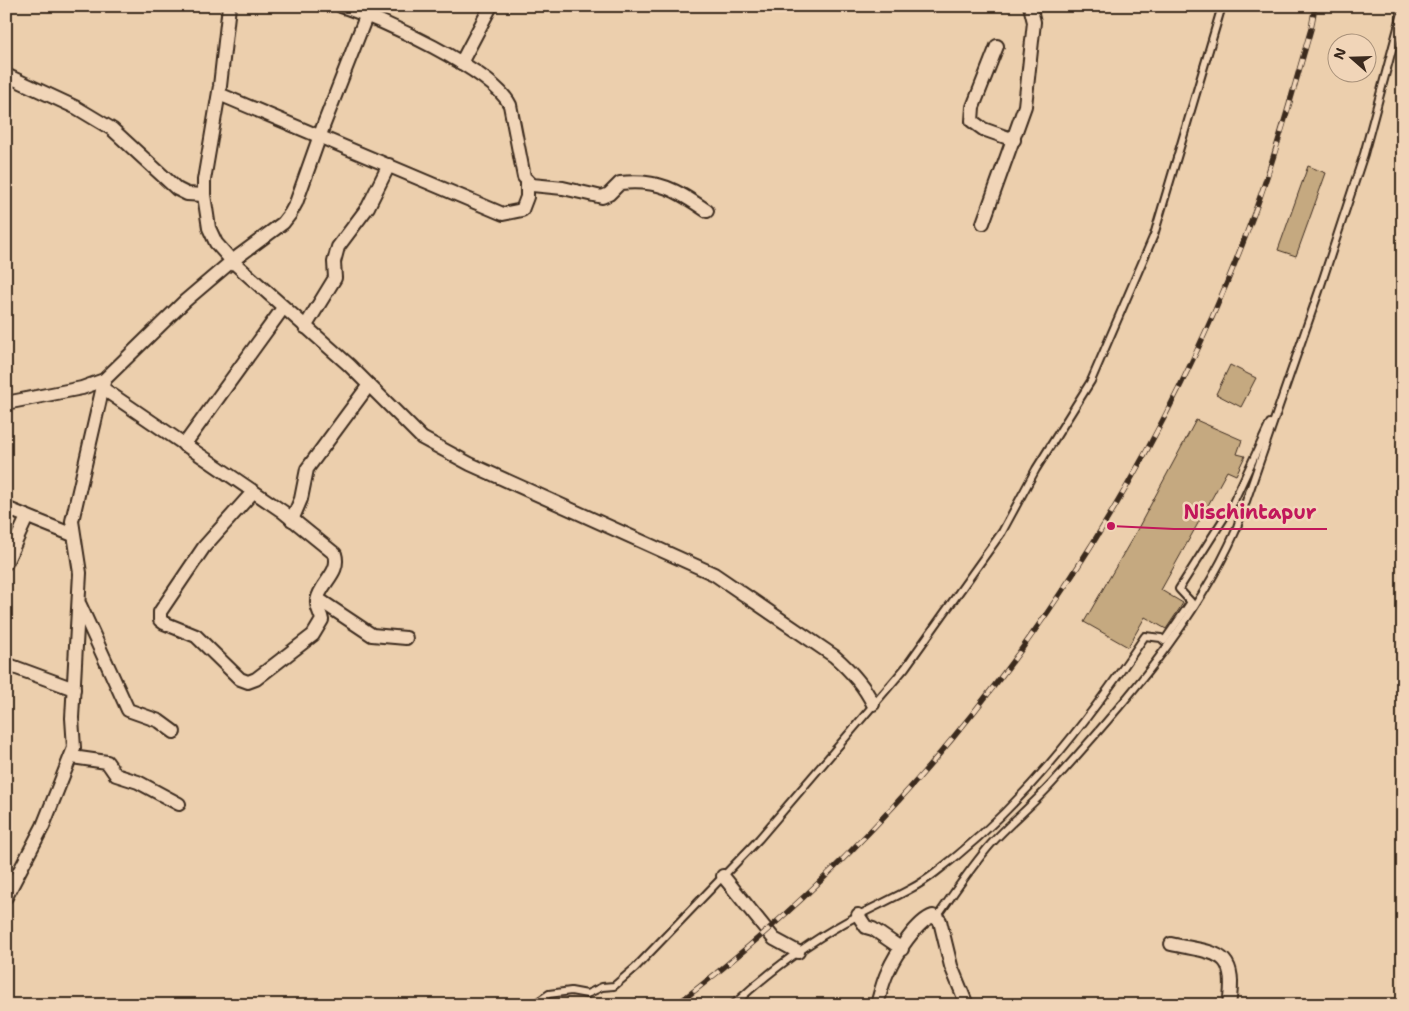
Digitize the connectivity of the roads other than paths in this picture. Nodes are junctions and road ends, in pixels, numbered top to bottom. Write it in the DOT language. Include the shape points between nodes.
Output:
graph roads {
  1 [pos="229,6"];
  2 [pos="340,6"];
  3 [pos="491,6"];
  4 [pos="1030,6"];
  5 [pos="1222,6"];
  6 [pos="1403,9"];
  7 [pos="367,14"];
  8 [pos="997,46"];
  9 [pos="461,64"];
  10 [pos="6,75"];
  11 [pos="219,94"];
  12 [pos="320,136"];
  13 [pos="1014,140"];
  14 [pos="389,165"];
  15 [pos="527,182"];
  16 [pos="204,195"];
  17 [pos="707,211"];
  18 [pos="984,223"];
  19 [pos="232,261"];
  20 [pos="283,308"];
  21 [pos="305,327"];
  22 [pos="103,384"];
  23 [pos="369,385"];
  24 [pos="1285,390"];
  25 [pos="6,403"];
  26 [pos="184,445"];
  27 [pos="253,492"];
  28 [pos="6,508"];
  29 [pos="27,517"];
  30 [pos="292,520"];
  31 [pos="73,535"];
  32 [pos="6,563"];
  33 [pos="318,599"];
  34 [pos="79,603"];
  35 [pos="406,638"];
  36 [pos="6,664"];
  37 [pos="74,689"];
  38 [pos="874,704"];
  39 [pos="174,732"];
  40 [pos="72,757"];
  41 [pos="179,804"];
  42 [pos="723,876"];
  43 [pos="6,897"];
  44 [pos="858,915"];
  45 [pos="937,917"];
  46 [pos="1171,944"];
  47 [pos="902,949"];
  48 [pos="798,952"];
  49 [pos="533,1005"];
  50 [pos="733,1005"];
  51 [pos="877,1005"];
  52 [pos="967,1005"];
  53 [pos="1229,1005"];
  1 -- 11 [label="street"];
  2 -- 7 [label="street"];
  3 -- 9 [label="street"];
  4 -- 13 [label="street" via="1034,22 1027,93"];
  5 -- 38 [label="lane" via="1154,235 1091,381 1036,469 1002,532 905,668"];
  6 -- 24 [label="lane" via="1364,154"];
  7 -- 9 [label="street"];
  7 -- 12 [label="street"];
  8 -- 13 [label="street" via="973,107 972,121 983,129"];
  9 -- 15 [label="street" via="497,86 506,96"];
  10 -- 16 [label="street" via="108,126 177,189 187,194"];
  11 -- 12 [label="street"];
  11 -- 16 [label="street"];
  12 -- 14 [label="street"];
  12 -- 19 [label="street" via="290,214"];
  13 -- 18 [label="street"];
  14 -- 15 [label="street" via="503,214 522,210 527,198"];
  14 -- 21 [label="street" via="368,207 338,247 334,262 335,278"];
  15 -- 17 [label="street" via="597,197 609,194 620,184 654,183 676,190"];
  16 -- 19 [label="street" via="210,236"];
  19 -- 20 [label="street"];
  19 -- 22 [label="street" via="185,301"];
  20 -- 21 [label="street"];
  20 -- 26 [label="street"];
  21 -- 23 [label="street"];
  22 -- 25 [label="street"];
  22 -- 26 [label="street"];
  22 -- 31 [label="street" via="72,521"];
  23 -- 30 [label="street" via="307,469 301,499"];
  23 -- 38 [label="street" via="422,438 470,464 714,574 834,656 866,690"];
  24 -- 44 [label="lane" via="1231,507 1178,588 1191,602 1164,641 1145,636 1061,752 985,832 934,874 903,894"];
  24 -- 45 [label="lane" via="1236,530 1208,588 1126,697 1055,781 991,844"];
  26 -- 27 [label="street"];
  27 -- 30 [label="street"];
  27 -- 33 [label="street" via="199,554 160,612 160,620 196,636 240,679 248,682 313,636 322,620"];
  28 -- 29 [label="street"];
  29 -- 31 [label="street"];
  29 -- 32 [label="street"];
  30 -- 33 [label="street" via="335,554 336,568"];
  31 -- 34 [label="street" via="80,566"];
  33 -- 35 [label="street" via="372,635"];
  34 -- 37 [label="street"];
  34 -- 39 [label="street" via="128,710 159,721"];
  36 -- 37 [label="street"];
  37 -- 40 [label="street"];
  38 -- 42 [label="lane"];
  40 -- 41 [label="street" via="107,762 116,775 138,782"];
  40 -- 43 [label="street" via="44,826"];
  42 -- 48 [label="street" via="774,938"];
  42 -- 49 [label="lane" via="614,986 587,994 571,991 549,994"];
  44 -- 47 [label="street" via="866,927"];
  44 -- 48 [label="lane"];
  45 -- 47 [label="street" via="924,919"];
  45 -- 52 [label="street" via="951,966"];
  46 -- 53 [label="street" via="1224,958 1231,976"];
  47 -- 51 [label="street" via="887,972"];
  48 -- 50 [label="lane" via="772,969"];
}
